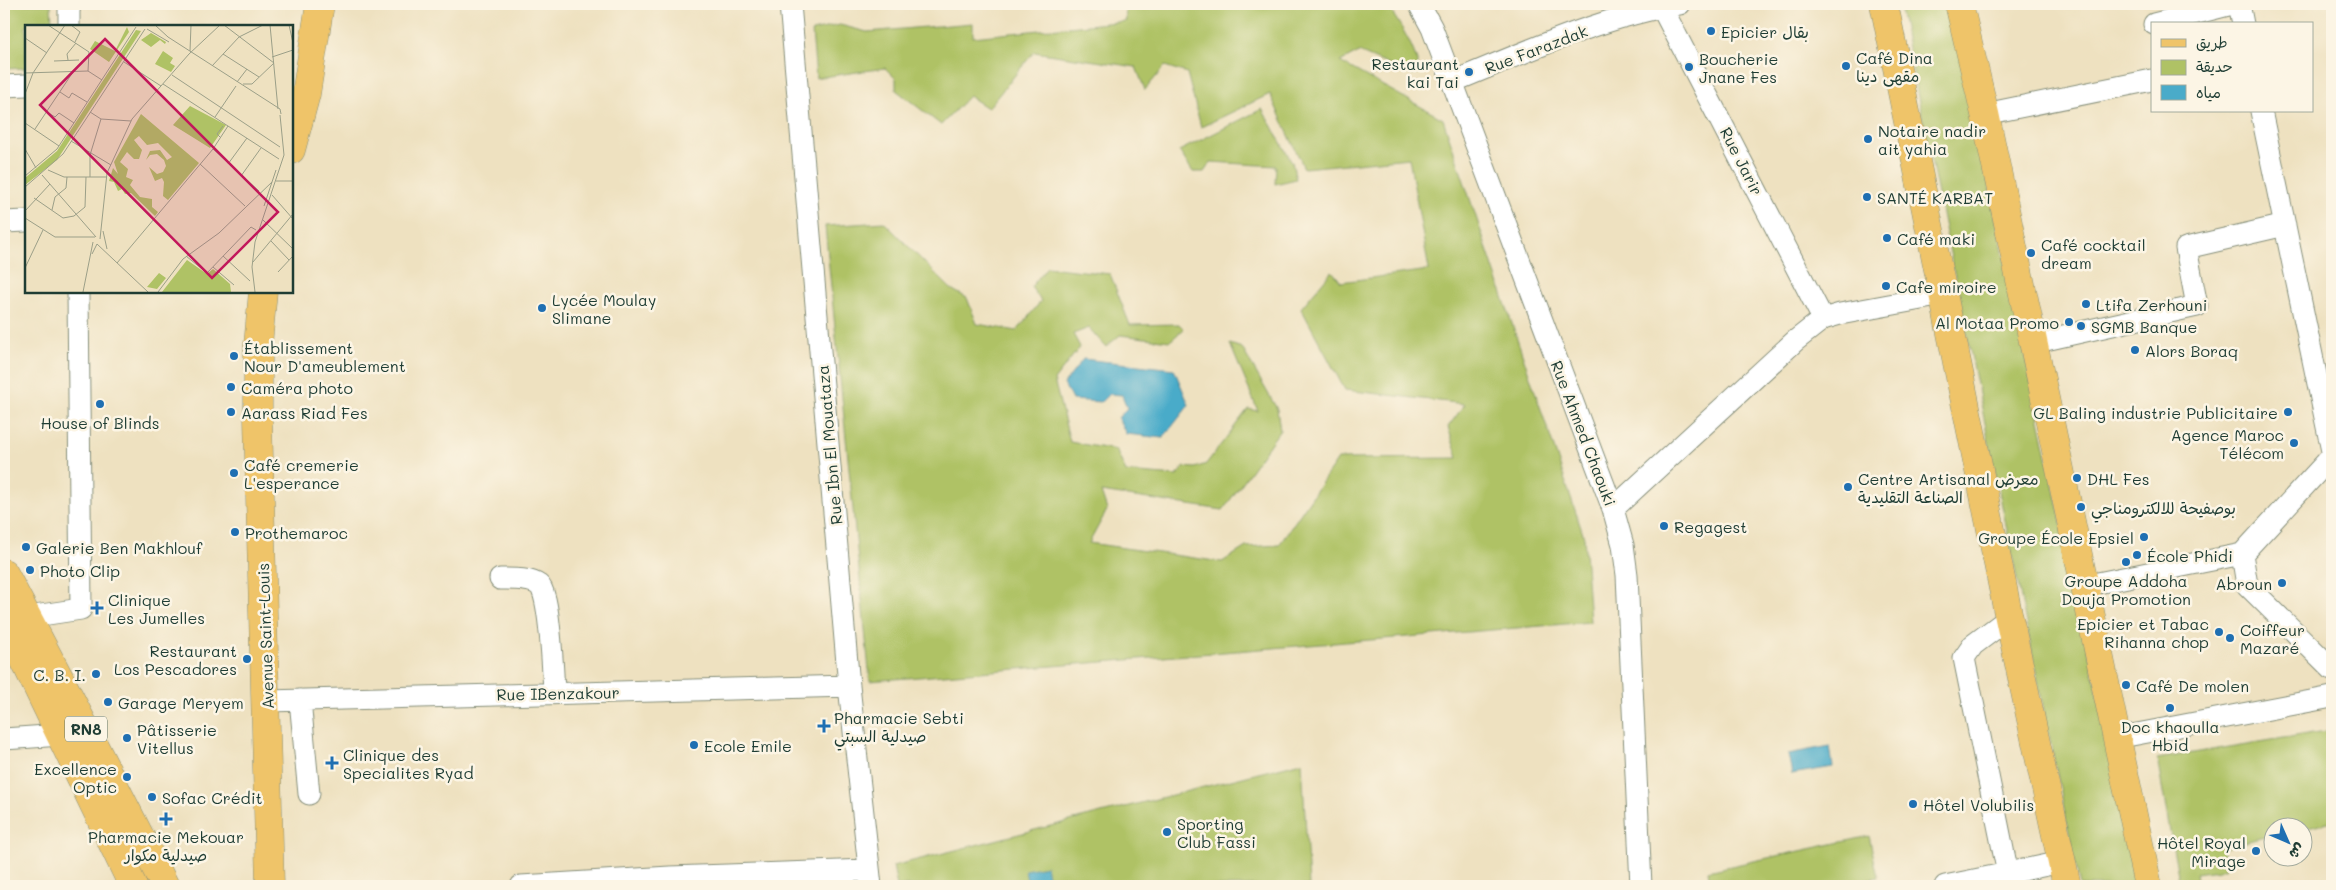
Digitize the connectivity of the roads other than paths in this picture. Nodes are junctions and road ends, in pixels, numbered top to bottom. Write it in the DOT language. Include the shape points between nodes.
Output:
graph roads {
  1 [pos="71,4"];
  2 [pos="320,4"];
  3 [pos="790,4"];
  4 [pos="1419,4"];
  5 [pos="1884,4"];
  6 [pos="1959,4"];
  7 [pos="2232,4"];
  8 [pos="2239,4"];
  9 [pos="1667,5"];
  10 [pos="2162,22"];
  11 [pos="2243,22"];
  12 [pos="69,25"];
  13 [pos="2151,80"];
  14 [pos="1452,82"];
  15 [pos="25,85"];
  16 [pos="4,86"];
  17 [pos="2261,112"];
  18 [pos="1984,114"];
  19 [pos="292,146"];
  20 [pos="25,221"];
  21 [pos="4,222"];
  22 [pos="2285,225"];
  23 [pos="78,292"];
  24 [pos="263,292"];
  25 [pos="1943,295"];
  26 [pos="1824,319"];
  27 [pos="2032,343"];
  28 [pos="2332,451"];
  29 [pos="2332,456"];
  30 [pos="1613,509"];
  31 [pos="2242,554"];
  32 [pos="4,573"];
  33 [pos="500,579"];
  34 [pos="2083,586"];
  35 [pos="16,617"];
  36 [pos="2009,618"];
  37 [pos="2332,669"];
  38 [pos="849,686"];
  39 [pos="554,692"];
  40 [pos="2332,697"];
  41 [pos="300,700"];
  42 [pos="267,701"];
  43 [pos="62,735"];
  44 [pos="2116,738"];
  45 [pos="4,739"];
  46 [pos="308,794"];
  47 [pos="2008,874"];
  48 [pos="2065,874"];
  49 [pos="267,878"];
  50 [pos="870,878"];
  51 [pos="670,882"];
  52 [pos="133,886"];
  53 [pos="165,886"];
  54 [pos="521,886"];
  55 [pos="1641,886"];
  56 [pos="1945,886"];
  57 [pos="2148,886"];
  1 -- 12 [label="street"];
  2 -- 19 [label="main road" via="306,94"];
  3 -- 38 [label="street, Rue Ibn El Mouataza"];
  4 -- 14 [label="street, Rue Ahmed Chaouki" via="1432,28"];
  5 -- 25 [label="main road"];
  6 -- 18 [label="main road"];
  7 -- 10 [label="street"];
  8 -- 11 [label="street"];
  9 -- 14 [label="street, Rue Farazdak" via="1572,34"];
  9 -- 26 [label="street, Rue Jarir"];
  13 -- 18 [label="street"];
  14 -- 30 [label="street, Rue Ahmed Chaouki"];
  15 -- 16 [label="street"];
  17 -- 22 [label="street"];
  18 -- 27 [label="main road"];
  20 -- 21 [label="street"];
  22 -- 27 [label="street" via="2186,248 2197,306"];
  22 -- 28 [label="street"];
  23 -- 35 [label="street" via="82,609"];
  24 -- 42 [label="main road, Avenue Saint-Louis" via="258,345 258,419"];
  25 -- 26 [label="street"];
  25 -- 36 [label="main road"];
  26 -- 30 [label="street" via="1795,341"];
  27 -- 34 [label="main road"];
  29 -- 31 [label="street"];
  30 -- 55 [label="street, Rue Ahmed Chaouki" via="1626,560"];
  31 -- 34 [label="street"];
  31 -- 37 [label="street" via="2247,585"];
  32 -- 35 [label="main road, RN8"];
  33 -- 39 [label="street" via="534,583 543,590 549,619"];
  34 -- 44 [label="main road"];
  35 -- 43 [label="main road, RN8"];
  35 -- 53 [label="main road, RN8"];
  36 -- 47 [label="street" via="1973,644 1964,658"];
  36 -- 48 [label="main road"];
  38 -- 39 [label="street, Rue IBenzakour"];
  38 -- 50 [label="street, Rue Ibn El Mouataza"];
  39 -- 41 [label="street, Rue IBenzakour"];
  40 -- 44 [label="street"];
  41 -- 42 [label="street, Rue IBenzakour"];
  41 -- 46 [label="street"];
  42 -- 49 [label="main road, Avenue Saint-Louis"];
  43 -- 45 [label="street"];
  43 -- 52 [label="main road, RN8"];
  44 -- 57 [label="main road"];
  47 -- 48 [label="street"];
  47 -- 56 [label="street"];
  50 -- 51 [label="street"];
  51 -- 54 [label="street"];
}
